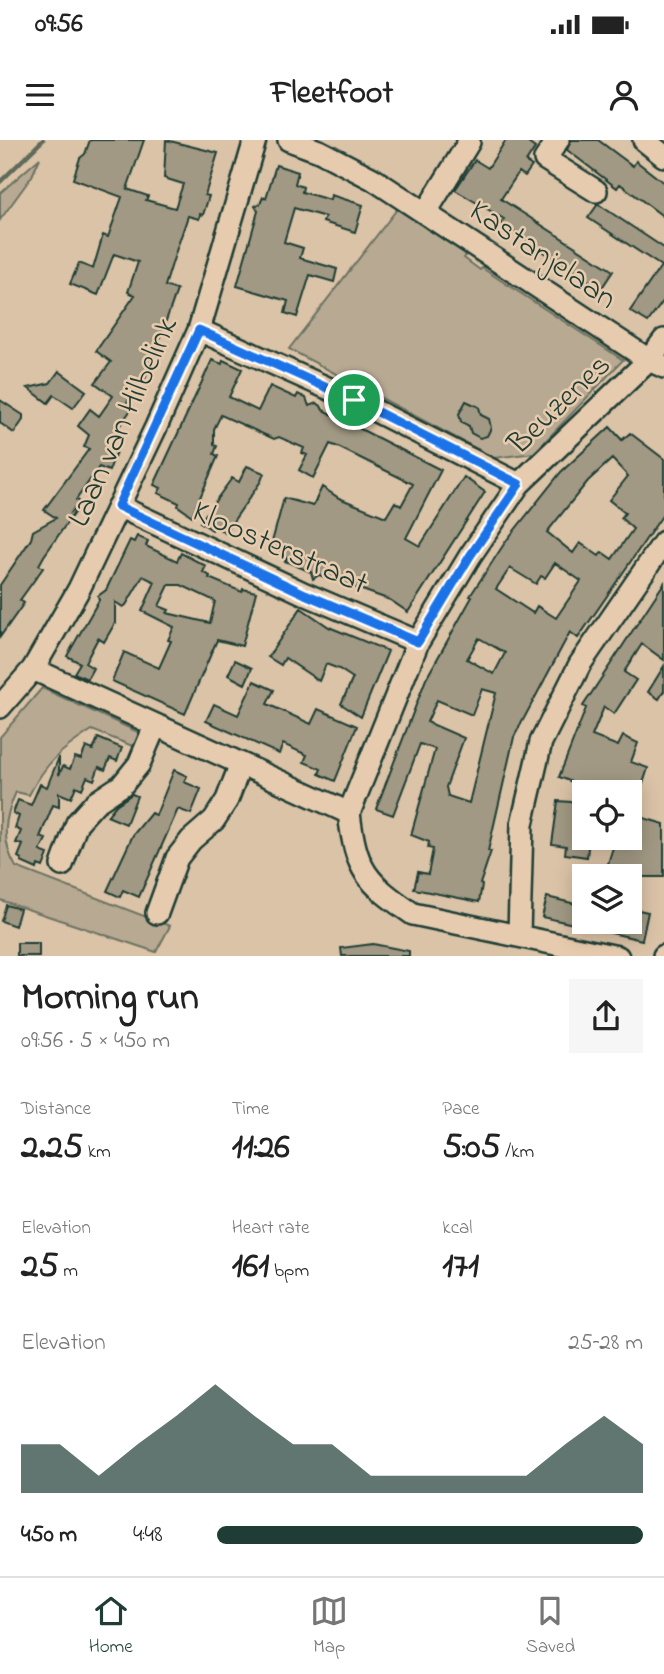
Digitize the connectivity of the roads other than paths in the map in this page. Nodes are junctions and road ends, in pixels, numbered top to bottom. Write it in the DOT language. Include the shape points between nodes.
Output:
graph roads {
  1 [pos="256,140"];
  2 [pos="289,140"];
  3 [pos="558,140"];
  4 [pos="644,140"];
  5 [pos="469,142"];
  6 [pos="664,156"];
  7 [pos="596,191"];
  8 [pos="426,212"];
  9 [pos="199,330"];
  10 [pos="664,340"];
  11 [pos="656,364"];
  12 [pos="519,484"];
  13 [pos="118,506"];
  14 [pos="664,542"];
  15 [pos="418,642"];
  16 [pos="33,669"];
  17 [pos="0,707"];
  18 [pos="155,726"];
  19 [pos="240,766"];
  20 [pos="349,813"];
  21 [pos="62,865"];
  22 [pos="157,913"];
  23 [pos="519,934"];
  24 [pos="614,956"];
  1 -- 9 [label="street, Laan van Hilbelink"];
  2 -- 8 [label="street, Kastanjelaan" via="373,179"];
  3 -- 7 [label="street" via="545,159"];
  4 -- 6 [label="street"];
  5 -- 8 [label="street, Kastanjelaan"];
  8 -- 11 [label="street, Kastanjelaan"];
  9 -- 12 [label="street" via="354,400"];
  9 -- 13 [label="street, Laan van Hilbelink"];
  10 -- 11 [label="street, Beuzenes"];
  11 -- 12 [label="street, Beuzenes"];
  12 -- 15 [label="street, Beuzenes"];
  13 -- 15 [label="street, Kloosterstraat"];
  13 -- 16 [label="street, Laan van Hilbelink" via="79,589"];
  14 -- 23 [label="street" via="580,664 541,742 522,824"];
  15 -- 20 [label="street, Beuzenes"];
  16 -- 17 [label="street, Laan van Hilbelink"];
  16 -- 18 [label="street"];
  18 -- 19 [label="street"];
  18 -- 21 [label="street" via="131,775 77,823"];
  19 -- 20 [label="street"];
  19 -- 22 [label="street" via="214,820 177,858"];
  20 -- 23 [label="street" via="353,846 364,875 387,896 413,914"];
  23 -- 24 [label="street"];
}
